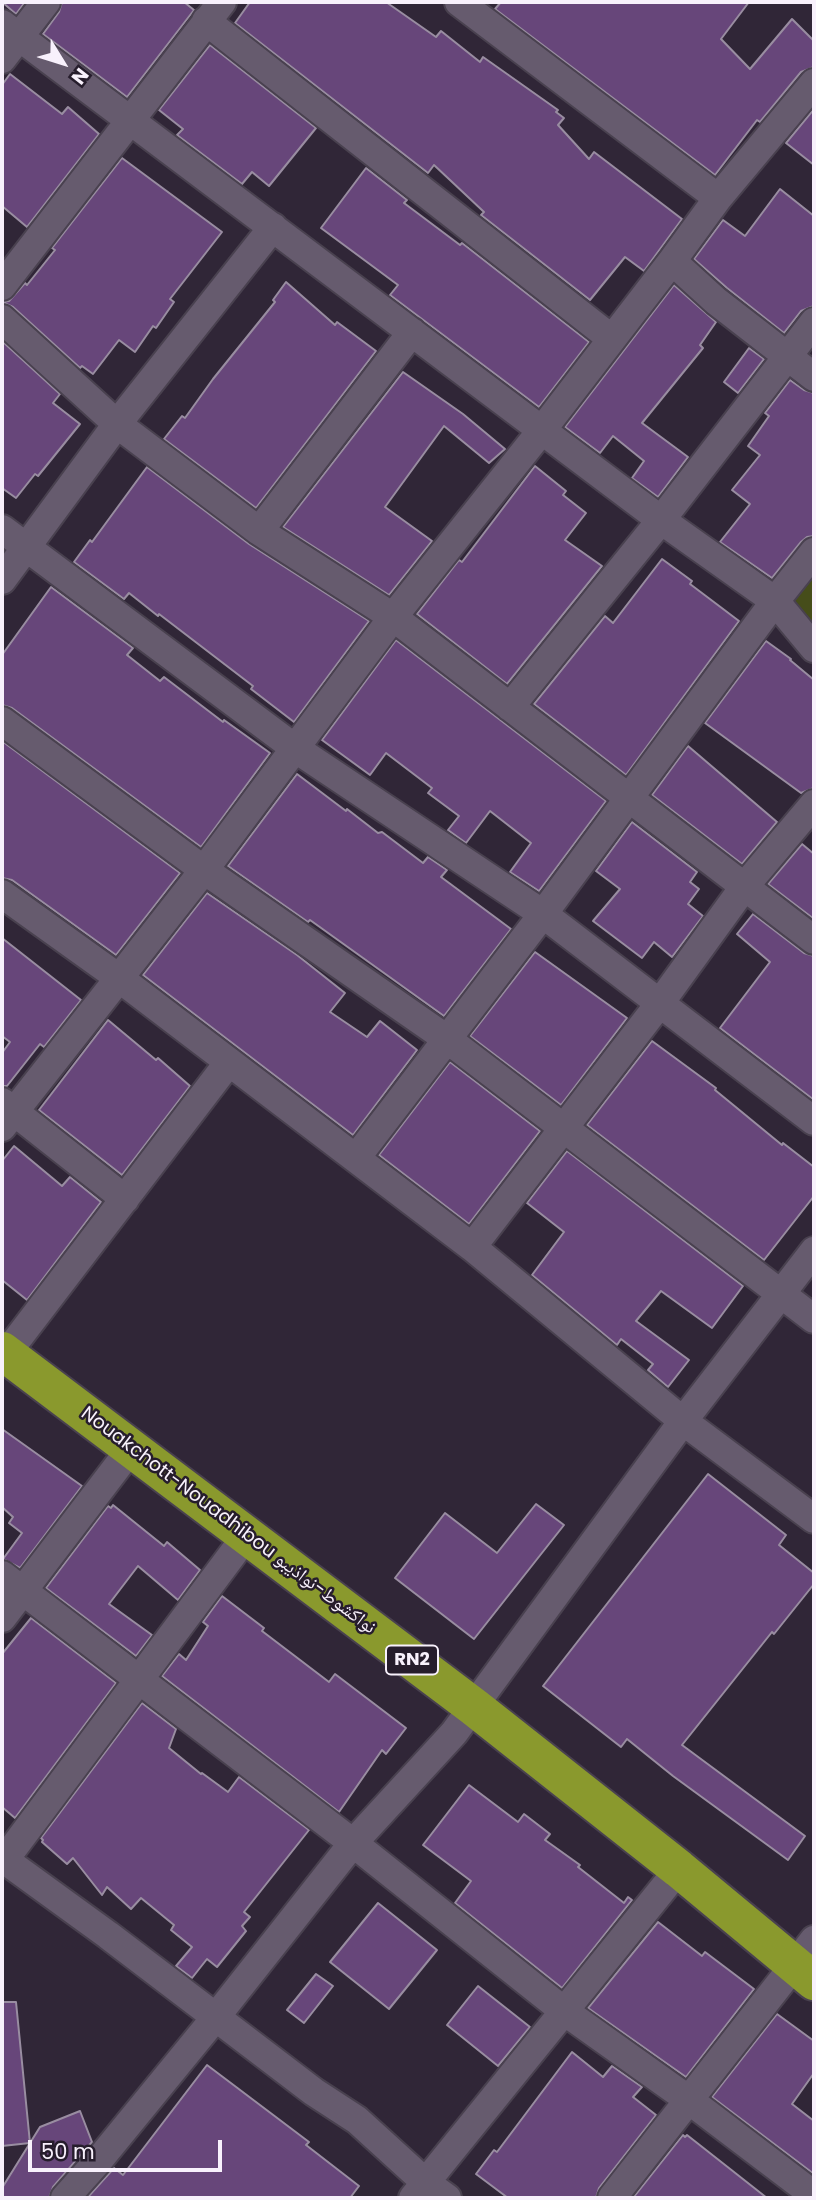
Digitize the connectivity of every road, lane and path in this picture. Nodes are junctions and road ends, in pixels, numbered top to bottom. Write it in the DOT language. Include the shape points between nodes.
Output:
graph roads {
  1 [pos="46,2"];
  2 [pos="466,4"];
  3 [pos="214,12"];
  4 [pos="10,30"];
  5 [pos="2,59"];
  6 [pos="814,83"];
  7 [pos="130,120"];
  8 [pos="718,198"];
  9 [pos="273,227"];
  10 [pos="672,261"];
  11 [pos="2,286"];
  12 [pos="2,319"];
  13 [pos="814,322"];
  14 [pos="412,332"];
  15 [pos="612,339"];
  16 [pos="788,357"];
  17 [pos="814,377"];
  18 [pos="117,424"];
  19 [pos="542,430"];
  20 [pos="661,520"];
  21 [pos="2,529"];
  22 [pos="260,531"];
  23 [pos="26,549"];
  24 [pos="814,552"];
  25 [pos="2,580"];
  26 [pos="775,601"];
  27 [pos="393,617"];
  28 [pos="814,648"];
  29 [pos="510,707"];
  30 [pos="2,721"];
  31 [pos="296,749"];
  32 [pos="628,797"];
  33 [pos="814,804"];
  34 [pos="204,870"];
  35 [pos="744,887"];
  36 [pos="2,894"];
  37 [pos="543,914"];
  38 [pos="814,940"];
  39 [pos="119,978"];
  40 [pos="660,1003"];
  41 [pos="447,1039"];
  42 [pos="229,1062"];
  43 [pos="6,1114"];
  44 [pos="814,1121"];
  45 [pos="564,1129"];
  46 [pos="356,1158"];
  47 [pos="125,1199"];
  48 [pos="472,1247"];
  49 [pos="814,1251"];
  50 [pos="781,1294"];
  51 [pos="814,1319"];
  52 [pos="4,1352"];
  53 [pos="683,1421"];
  54 [pos="130,1450"];
  55 [pos="814,1519"];
  56 [pos="247,1535"];
  57 [pos="12,1583"];
  58 [pos="2,1618"];
  59 [pos="138,1678"];
  60 [pos="474,1707"];
  61 [pos="353,1843"];
  62 [pos="3,1861"];
  63 [pos="679,1869"];
  64 [pos="808,1962"];
  65 [pos="564,2011"];
  66 [pos="215,2018"];
  67 [pos="689,2100"];
  68 [pos="428,2193"];
  69 [pos="810,2195"];
  70 [pos="65,2198"];
  71 [pos="612,2198"];
  1 -- 4 [label="street"];
  2 -- 8 [label="street"];
  3 -- 7 [label="street"];
  3 -- 15 [label="street"];
  4 -- 5 [label="street"];
  4 -- 7 [label="street"];
  6 -- 8 [label="street"];
  7 -- 9 [label="street"];
  7 -- 11 [label="street"];
  8 -- 10 [label="street"];
  9 -- 14 [label="street"];
  9 -- 18 [label="street"];
  10 -- 15 [label="street"];
  10 -- 16 [label="street"];
  12 -- 18 [label="street"];
  13 -- 16 [label="street"];
  14 -- 19 [label="street"];
  14 -- 22 [label="street"];
  15 -- 19 [label="street"];
  16 -- 17 [label="street"];
  16 -- 20 [label="street"];
  18 -- 22 [label="street"];
  18 -- 23 [label="street"];
  19 -- 20 [label="street"];
  19 -- 27 [label="street"];
  20 -- 26 [label="street"];
  20 -- 29 [label="street"];
  21 -- 23 [label="street"];
  22 -- 27 [label="street"];
  23 -- 25 [label="street"];
  23 -- 31 [label="street"];
  24 -- 26 [label="street"];
  26 -- 28 [label="street"];
  26 -- 32 [label="street"];
  27 -- 29 [label="street"];
  27 -- 31 [label="street"];
  29 -- 32 [label="street"];
  30 -- 34 [label="street"];
  31 -- 34 [label="street"];
  31 -- 37 [label="street"];
  32 -- 35 [label="street"];
  32 -- 37 [label="street"];
  33 -- 35 [label="street"];
  34 -- 39 [label="street"];
  34 -- 41 [label="street"];
  35 -- 38 [label="street"];
  35 -- 40 [label="street"];
  36 -- 39 [label="street"];
  37 -- 40 [label="street"];
  37 -- 41 [label="street"];
  39 -- 42 [label="street"];
  39 -- 43 [label="street"];
  40 -- 44 [label="street"];
  40 -- 45 [label="street"];
  41 -- 45 [label="street"];
  41 -- 46 [label="street"];
  42 -- 46 [label="street"];
  42 -- 47 [label="street"];
  43 -- 47 [label="street"];
  45 -- 48 [label="street"];
  45 -- 50 [label="street"];
  46 -- 48 [label="street"];
  47 -- 52 [label="street"];
  48 -- 53 [label="street"];
  49 -- 50 [label="street"];
  50 -- 51 [label="street"];
  50 -- 53 [label="street"];
  52 -- 54 [label="highway, Nouakchott-Nouadhibou نواكشوط-نواذيبو / RN2"];
  53 -- 55 [label="street"];
  53 -- 60 [label="street"];
  54 -- 56 [label="highway, Nouakchott-Nouadhibou نواكشوط-نواذيبو / RN2"];
  54 -- 57 [label="street"];
  56 -- 59 [label="street"];
  56 -- 60 [label="highway, Nouakchott-Nouadhibou نواكشوط-نواذيبو / RN2"];
  57 -- 58 [label="street"];
  57 -- 59 [label="street"];
  59 -- 61 [label="street"];
  59 -- 62 [label="street"];
  60 -- 61 [label="street"];
  60 -- 63 [label="highway, Nouakchott-Nouadhibou نواكشوط-نواذيبو / RN2"];
  61 -- 65 [label="street"];
  61 -- 66 [label="street"];
  62 -- 66 [label="street"];
  63 -- 64 [label="highway, Nouakchott-Nouadhibou نواكشوط-نواذيبو / RN2"];
  63 -- 65 [label="street"];
  64 -- 67 [label="street"];
  65 -- 67 [label="street"];
  65 -- 68 [label="street"];
  66 -- 68 [label="street" via="357,2120"];
  66 -- 70 [label="street"];
  67 -- 69 [label="street"];
  67 -- 71 [label="street"];
}
